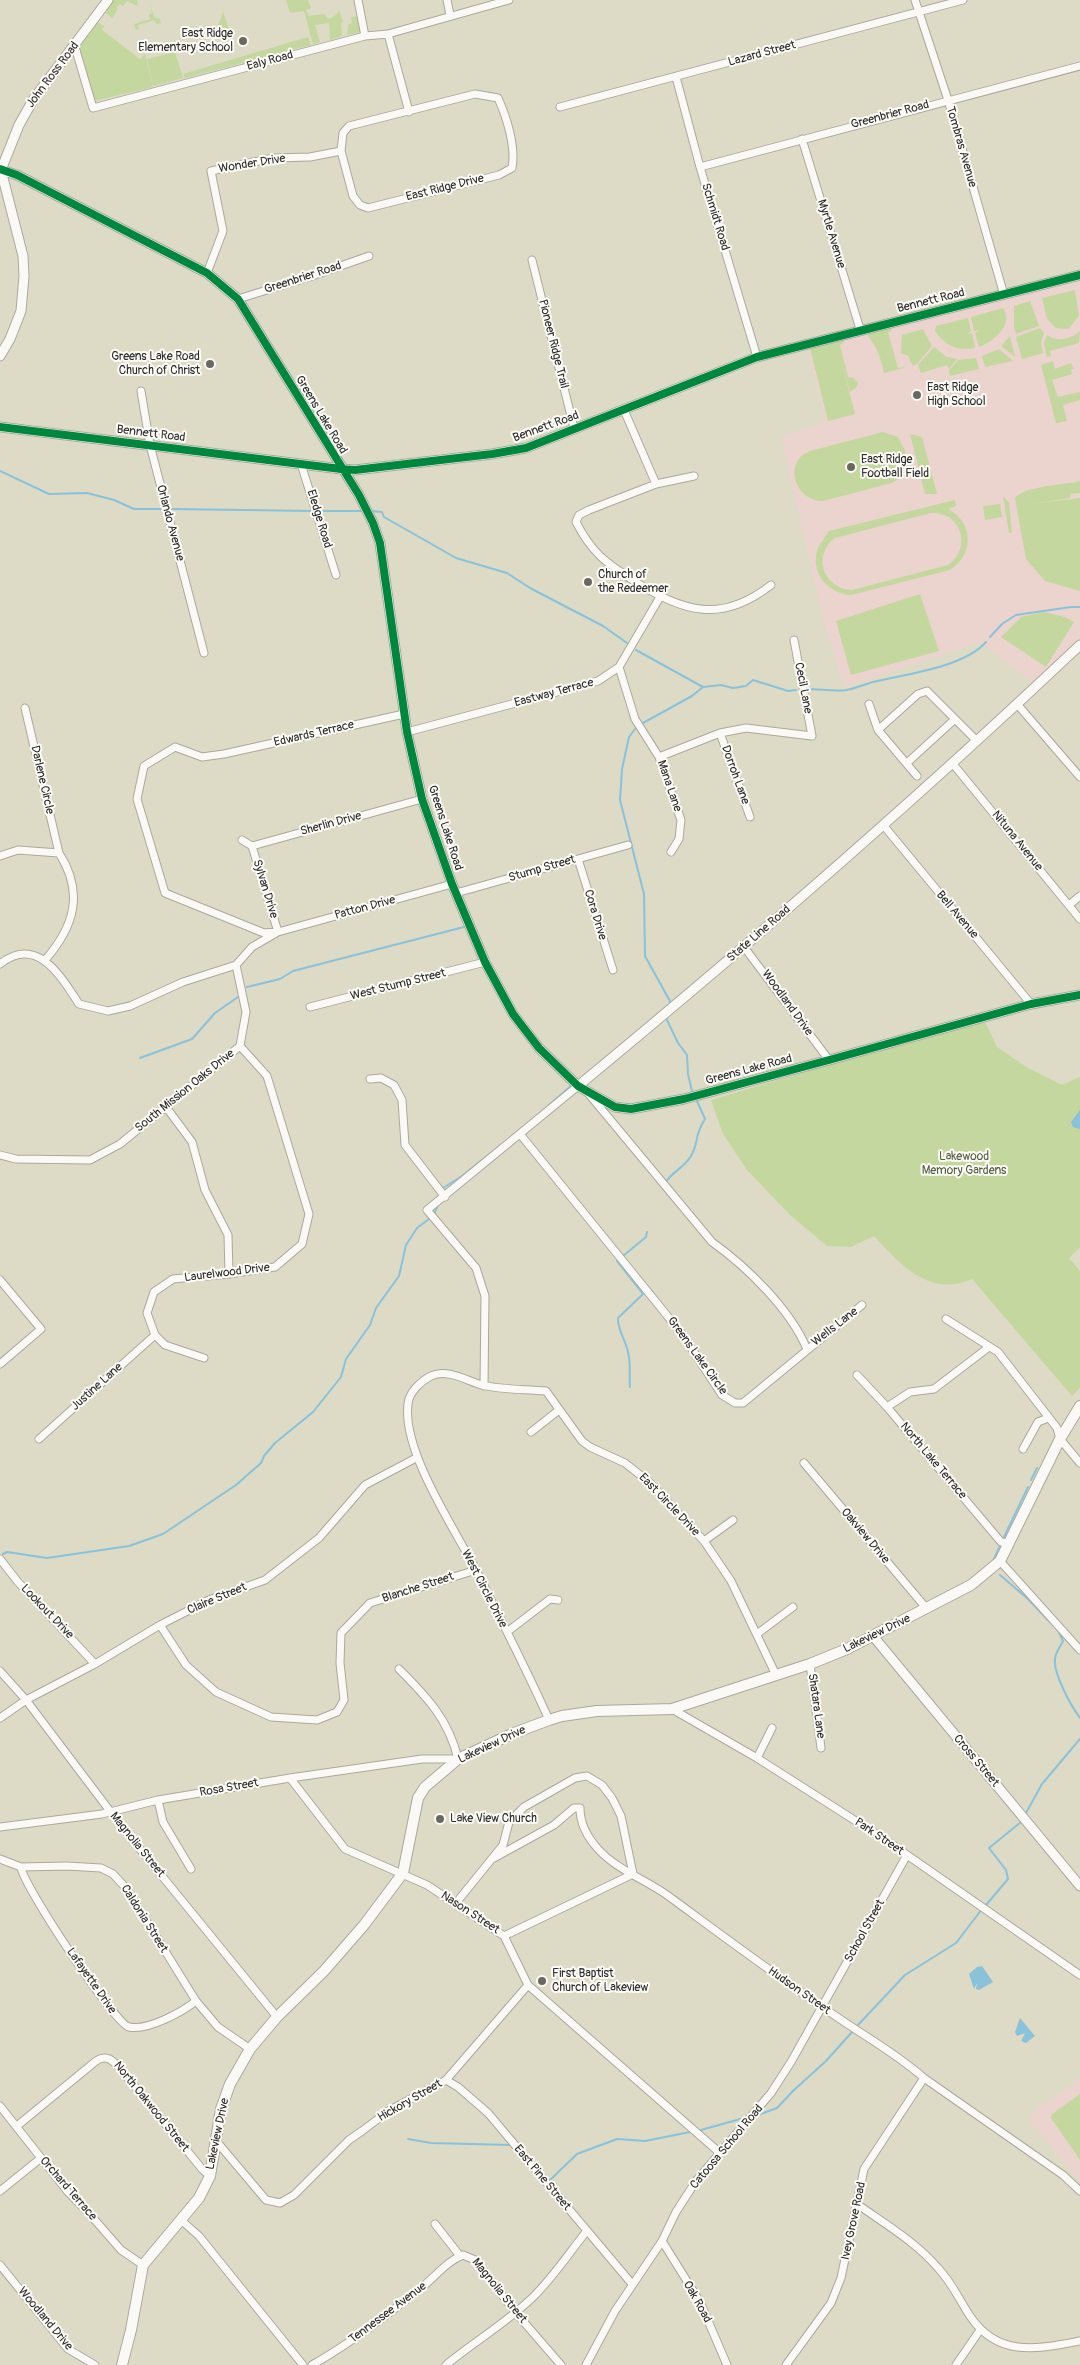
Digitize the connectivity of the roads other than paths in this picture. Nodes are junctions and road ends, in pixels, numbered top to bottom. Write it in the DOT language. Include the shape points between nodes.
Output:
graph roads {
  1 [pos="108,0"];
  2 [pos="358,0"];
  3 [pos="447,0"];
  4 [pos="509,0"];
  5 [pos="915,0"];
  6 [pos="963,0"];
  7 [pos="918,12"];
  8 [pos="450,15"];
  9 [pos="388,34"];
  10 [pos="365,36"];
  11 [pos="75,47"];
  12 [pos="1080,66"];
  13 [pos="676,77"];
  14 [pos="948,100"];
  15 [pos="560,107"];
  16 [pos="409,112"];
  17 [pos="802,139"];
  18 [pos="340,151"];
  19 [pos="700,167"];
  20 [pos="1,170"];
  21 [pos="368,256"];
  22 [pos="532,260"];
  23 [pos="207,273"];
  24 [pos="1080,275"];
  25 [pos="1004,295"];
  26 [pos="238,298"];
  27 [pos="860,330"];
  28 [pos="0,356"];
  29 [pos="757,357"];
  30 [pos="141,391"];
  31 [pos="624,410"];
  32 [pos="0,427"];
  33 [pos="574,428"];
  34 [pos="150,445"];
  35 [pos="302,464"];
  36 [pos="341,469"];
  37 [pos="694,476"];
  38 [pos="656,484"];
  39 [pos="336,575"];
  40 [pos="771,585"];
  41 [pos="660,597"];
  42 [pos="794,640"];
  43 [pos="1080,645"];
  44 [pos="204,653"];
  45 [pos="619,667"];
  46 [pos="869,704"];
  47 [pos="1017,704"];
  48 [pos="25,708"];
  49 [pos="404,714"];
  50 [pos="955,719"];
  51 [pos="878,730"];
  52 [pos="407,732"];
  53 [pos="720,733"];
  54 [pos="976,742"];
  55 [pos="660,757"];
  56 [pos="907,762"];
  57 [pos="953,764"];
  58 [pos="917,776"];
  59 [pos="1080,777"];
  60 [pos="422,799"];
  61 [pos="750,817"];
  62 [pos="884,826"];
  63 [pos="242,840"];
  64 [pos="628,845"];
  65 [pos="252,846"];
  66 [pos="59,852"];
  67 [pos="672,852"];
  68 [pos="0,856"];
  69 [pos="578,859"];
  70 [pos="452,884"];
  71 [pos="456,894"];
  72 [pos="1080,896"];
  73 [pos="1069,906"];
  74 [pos="1080,919"];
  75 [pos="278,932"];
  76 [pos="744,947"];
  77 [pos="45,960"];
  78 [pos="486,962"];
  79 [pos="0,964"];
  80 [pos="236,966"];
  81 [pos="613,970"];
  82 [pos="1080,995"];
  83 [pos="1031,1004"];
  84 [pos="310,1007"];
  85 [pos="240,1046"];
  86 [pos="830,1060"];
  87 [pos="370,1079"];
  88 [pos="578,1086"];
  89 [pos="586,1091"];
  90 [pos="166,1107"];
  91 [pos="520,1134"];
  92 [pos="0,1155"];
  93 [pos="445,1196"];
  94 [pos="229,1274"];
  95 [pos="0,1280"];
  96 [pos="862,1305"];
  97 [pos="946,1320"];
  98 [pos="155,1335"];
  99 [pos="989,1347"];
  100 [pos="807,1349"];
  101 [pos="204,1358"];
  102 [pos="0,1364"];
  103 [pos="857,1375"];
  104 [pos="484,1386"];
  105 [pos="1080,1406"];
  106 [pos="887,1407"];
  107 [pos="559,1410"];
  108 [pos="1048,1418"];
  109 [pos="531,1432"];
  110 [pos="39,1439"];
  111 [pos="1060,1439"];
  112 [pos="1023,1449"];
  113 [pos="416,1458"];
  114 [pos="804,1463"];
  115 [pos="1080,1463"];
  116 [pos="733,1520"];
  117 [pos="704,1541"];
  118 [pos="1010,1543"];
  119 [pos="0,1559"];
  120 [pos="1000,1561"];
  121 [pos="476,1570"];
  122 [pos="558,1600"];
  123 [pos="793,1607"];
  124 [pos="926,1610"];
  125 [pos="160,1625"];
  126 [pos="507,1632"];
  127 [pos="757,1634"];
  128 [pos="873,1636"];
  129 [pos="1080,1650"];
  130 [pos="95,1664"];
  131 [pos="810,1664"];
  132 [pos="399,1669"];
  133 [pos="0,1671"];
  134 [pos="776,1675"];
  135 [pos="26,1700"];
  136 [pos="672,1709"];
  137 [pos="0,1718"];
  138 [pos="549,1720"];
  139 [pos="772,1728"];
  140 [pos="821,1748"];
  141 [pos="757,1758"];
  142 [pos="458,1759"];
  143 [pos="290,1778"];
  144 [pos="158,1800"];
  145 [pos="110,1812"];
  146 [pos="0,1827"];
  147 [pos="907,1855"];
  148 [pos="494,1858"];
  149 [pos="0,1859"];
  150 [pos="21,1868"];
  151 [pos="191,1869"];
  152 [pos="403,1873"];
  153 [pos="633,1874"];
  154 [pos="1080,1886"];
  155 [pos="456,1902"];
  156 [pos="504,1936"];
  157 [pos="1080,1975"];
  158 [pos="528,1985"];
  159 [pos="196,2001"];
  160 [pos="822,2006"];
  161 [pos="278,2017"];
  162 [pos="250,2049"];
  163 [pos="924,2078"];
  164 [pos="446,2080"];
  165 [pos="0,2106"];
  166 [pos="17,2126"];
  167 [pos="217,2142"];
  168 [pos="720,2153"];
  169 [pos="41,2158"];
  170 [pos="210,2176"];
  171 [pos="0,2191"];
  172 [pos="1080,2191"];
  173 [pos="857,2204"];
  174 [pos="182,2220"];
  175 [pos="436,2224"];
  176 [pos="586,2232"];
  177 [pos="662,2242"];
  178 [pos="460,2256"];
  179 [pos="143,2265"];
  180 [pos="0,2266"];
  181 [pos="632,2284"];
  182 [pos="516,2313"];
  183 [pos="980,2330"];
  184 [pos="1080,2340"];
  185 [pos="791,2363"];
  186 [pos="95,2365"];
  187 [pos="122,2365"];
  188 [pos="303,2365"];
  189 [pos="312,2365"];
  190 [pos="446,2365"];
  191 [pos="561,2365"];
  192 [pos="586,2365"];
  193 [pos="727,2365"];
  194 [pos="956,2365"];
  1 -- 11 [label="street, John Ross Road"];
  2 -- 10 [label="street"];
  3 -- 8 [label="street"];
  4 -- 8 [label="street, Ealy Road"];
  5 -- 7 [label="street, Tombras Avenue"];
  6 -- 7 [label="street, Lazard Street"];
  7 -- 13 [label="street, Lazard Street"];
  7 -- 14 [label="street, Tombras Avenue"];
  8 -- 9 [label="street, Ealy Road"];
  9 -- 10 [label="street, Ealy Road"];
  9 -- 16 [label="street"];
  10 -- 11 [label="street, Ealy Road" via="93,108"];
  11 -- 20 [label="street, John Ross Road" via="33,100"];
  12 -- 14 [label="street, Greenbrier Road"];
  13 -- 15 [label="street, Lazard Street"];
  13 -- 19 [label="street, Schmidt Road"];
  14 -- 17 [label="street, Greenbrier Road"];
  14 -- 25 [label="street, Tombras Avenue"];
  16 -- 18 [label="street, East Ridge Drive" via="349,126 343,133"];
  16 -- 18 [label="street, East Ridge Drive" via="475,94 498,98 514,156 512,168 499,175 368,208 360,205 353,196"];
  17 -- 19 [label="street, Greenbrier Road"];
  17 -- 27 [label="street, Myrtle Avenue"];
  18 -- 23 [label="street, Wonder Drive" via="310,157 273,158 211,171 223,231"];
  19 -- 29 [label="street, Schmidt Road"];
  20 -- 23 [label="street, Greens Lake Road" via="17,175"];
  20 -- 28 [label="street" via="23,256 24,276 21,311"];
  21 -- 26 [label="street, Greenbrier Road"];
  22 -- 33 [label="street, Pioneer Ridge Trail"];
  23 -- 26 [label="street, Greens Lake Road"];
  24 -- 25 [label="street, Bennett Road"];
  25 -- 27 [label="street, Bennett Road"];
  26 -- 36 [label="street, Greens Lake Road"];
  27 -- 29 [label="street, Bennett Road"];
  29 -- 31 [label="street, Bennett Road"];
  30 -- 34 [label="street, Orlando Avenue"];
  31 -- 33 [label="street, Bennett Road"];
  31 -- 38 [label="street"];
  32 -- 34 [label="street, Bennett Road"];
  33 -- 36 [label="street, Bennett Road" via="518,450"];
  34 -- 35 [label="street, Bennett Road"];
  34 -- 44 [label="street, Orlando Avenue"];
  35 -- 36 [label="street, Bennett Road"];
  35 -- 39 [label="street, Eledge Road"];
  36 -- 49 [label="street, Greens Lake Road" via="369,514 380,543"];
  37 -- 38 [label="street"];
  38 -- 41 [label="street" via="589,510 579,515 576,522 591,549"];
  40 -- 41 [label="street" via="752,600 715,610 684,607"];
  41 -- 45 [label="street, Eastway Terrace"];
  42 -- 53 [label="street, Cecil Lane" via="812,736 746,728"];
  43 -- 47 [label="street, State Line Road"];
  45 -- 52 [label="street, Eastway Terrace" via="598,681"];
  45 -- 55 [label="street, Mana Lane" via="635,719"];
  46 -- 51 [label="street"];
  47 -- 54 [label="street, State Line Road"];
  47 -- 59 [label="street"];
  48 -- 66 [label="street, Darlene Circle"];
  49 -- 52 [label="street, Greens Lake Road"];
  49 -- 75 [label="street, Edwards Terrace" via="224,754 202,757 175,748 144,766 137,799 166,893 264,933"];
  50 -- 51 [label="street" via="927,691 918,694"];
  50 -- 54 [label="street"];
  50 -- 56 [label="street"];
  51 -- 56 [label="street"];
  52 -- 60 [label="street, Greens Lake Road"];
  53 -- 55 [label="street"];
  53 -- 61 [label="street, Dorroh Lane"];
  54 -- 57 [label="street, State Line Road"];
  55 -- 67 [label="street, Mana Lane" via="681,820 679,839"];
  56 -- 58 [label="street"];
  57 -- 62 [label="street, State Line Road"];
  57 -- 73 [label="street, Nituna Avenue"];
  60 -- 65 [label="street, Sherlin Drive"];
  60 -- 70 [label="street, Greens Lake Road"];
  62 -- 76 [label="street, State Line Road"];
  62 -- 83 [label="street, Bell Avenue"];
  63 -- 65 [label="street"];
  64 -- 69 [label="street, Stump Street"];
  65 -- 75 [label="street, Sylvan Drive"];
  66 -- 68 [label="street" via="18,850"];
  66 -- 77 [label="street" via="71,874 74,889 72,911 58,946"];
  69 -- 71 [label="street, Stump Street"];
  69 -- 81 [label="street, Cora Drive"];
  70 -- 71 [label="street, Greens Lake Road"];
  70 -- 75 [label="street, Patton Drive"];
  71 -- 78 [label="street, Greens Lake Road"];
  72 -- 73 [label="street"];
  73 -- 74 [label="street, Nituna Avenue"];
  75 -- 80 [label="street" via="252,946"];
  76 -- 86 [label="street, Woodland Drive"];
  76 -- 88 [label="street, State Line Road"];
  77 -- 79 [label="street" via="27,953 16,954"];
  77 -- 80 [label="street" via="79,1004 108,1011 130,1006 183,982"];
  78 -- 84 [label="street, West Stump Street"];
  78 -- 88 [label="street, Greens Lake Road" via="513,1014 539,1048"];
  80 -- 85 [label="street, South Mission Oaks Drive" via="246,1012"];
  82 -- 83 [label="street, Greens Lake Road"];
  83 -- 86 [label="street, Greens Lake Road"];
  85 -- 90 [label="street, South Mission Oaks Drive"];
  85 -- 94 [label="street, Laurelwood Drive" via="267,1076 309,1214 302,1244 275,1267"];
  86 -- 89 [label="street, Greens Lake Road" via="631,1110 615,1106"];
  87 -- 93 [label="street" via="381,1078 394,1085 402,1100 405,1145"];
  88 -- 89 [label="street, Greens Lake Road"];
  88 -- 91 [label="street, State Line Road"];
  89 -- 100 [label="street" via="712,1242 756,1277 801,1334"];
  90 -- 92 [label="street, South Mission Oaks Drive" via="120,1144 90,1160 29,1160"];
  90 -- 94 [label="street" via="192,1142 205,1190 228,1236"];
  91 -- 93 [label="street, State Line Road"];
  91 -- 100 [label="street, Greens Lake Circle" via="682,1334 722,1395 735,1403 743,1403"];
  93 -- 104 [label="street, State Line Road" via="427,1210 476,1268 485,1296"];
  94 -- 98 [label="street, Laurelwood Drive" via="173,1279 154,1292 147,1313"];
  95 -- 102 [label="street" via="40,1329"];
  96 -- 100 [label="street, Wells Lane"];
  97 -- 99 [label="street"];
  98 -- 101 [label="street" via="165,1345"];
  98 -- 110 [label="street, Justine Lane"];
  99 -- 106 [label="street" via="934,1389 910,1392"];
  99 -- 108 [label="street" via="998,1352"];
  103 -- 106 [label="street, North Lake Terrace"];
  104 -- 107 [label="street, East Circle Drive" via="546,1391"];
  104 -- 113 [label="street, East Circle Drive" via="448,1374 432,1375 416,1387 410,1395 408,1414"];
  105 -- 111 [label="main road, Lakeview Drive"];
  106 -- 118 [label="street, North Lake Terrace" via="1001,1542"];
  107 -- 109 [label="street"];
  107 -- 117 [label="street, East Circle Drive" via="590,1447 625,1463 649,1482"];
  108 -- 111 [label="street" via="1057,1428"];
  108 -- 112 [label="street" via="1038,1422"];
  111 -- 115 [label="street"];
  111 -- 118 [label="main road, Lakeview Drive"];
  113 -- 121 [label="street, West Circle Drive"];
  113 -- 125 [label="street, Claire Street" via="365,1485 318,1538 265,1580 209,1600"];
  114 -- 124 [label="street, Oakview Drive"];
  116 -- 117 [label="street"];
  117 -- 127 [label="street, East Circle Drive" via="731,1581"];
  118 -- 120 [label="main road, Lakeview Drive"];
  119 -- 130 [label="street, Lookout Drive"];
  120 -- 124 [label="main road, Lakeview Drive" via="971,1585"];
  120 -- 129 [label="street"];
  121 -- 125 [label="street, Blanche Street" via="370,1603 341,1632 344,1700 337,1712 317,1720 271,1717 216,1692 186,1665"];
  121 -- 126 [label="street, West Circle Drive"];
  122 -- 126 [label="street" via="550,1599"];
  123 -- 127 [label="street"];
  124 -- 128 [label="main road, Lakeview Drive"];
  125 -- 130 [label="street, Claire Street"];
  126 -- 138 [label="street, West Circle Drive"];
  127 -- 134 [label="street, East Circle Drive"];
  128 -- 131 [label="main road, Lakeview Drive"];
  128 -- 154 [label="street, Cross Street"];
  130 -- 135 [label="street, Claire Street"];
  131 -- 134 [label="main road, Lakeview Drive"];
  131 -- 140 [label="street, Shatara Lane"];
  132 -- 142 [label="street" via="441,1716 455,1744"];
  133 -- 135 [label="street, Magnolia Street"];
  134 -- 136 [label="main road, Lakeview Drive"];
  135 -- 137 [label="street, Claire Street"];
  135 -- 145 [label="street, Magnolia Street"];
  136 -- 138 [label="main road, Lakeview Drive" via="597,1711"];
  136 -- 141 [label="street, Park Street"];
  138 -- 142 [label="main road, Lakeview Drive"];
  139 -- 141 [label="street"];
  141 -- 147 [label="street, Park Street"];
  142 -- 143 [label="street, Rosa Street" via="422,1759"];
  142 -- 152 [label="main road, Lakeview Drive" via="418,1798"];
  143 -- 144 [label="street, Rosa Street"];
  143 -- 152 [label="street, Nason Street" via="345,1849"];
  144 -- 145 [label="street, Rosa Street"];
  144 -- 151 [label="street" via="163,1822"];
  145 -- 146 [label="street, Rosa Street"];
  145 -- 161 [label="street, Magnolia Street"];
  147 -- 157 [label="street, Park Street"];
  147 -- 160 [label="street, School Street"];
  148 -- 153 [label="street, Hudson Street" via="554,1825 574,1808 580,1808 588,1837 598,1850"];
  148 -- 153 [label="street" via="503,1845 509,1822 524,1807 576,1778 587,1776 602,1785 618,1810"];
  148 -- 155 [label="street"];
  149 -- 150 [label="street, Caldonia Street"];
  150 -- 159 [label="street, Caldonia Street" via="85,1866 113,1874 126,1888"];
  150 -- 159 [label="street, Lafayette Drive" via="59,1935 107,2006 125,2026 133,2028 152,2024"];
  152 -- 155 [label="street, Nason Street"];
  152 -- 161 [label="main road, Lakeview Drive" via="359,1932"];
  153 -- 156 [label="street"];
  153 -- 160 [label="street, Hudson Street" via="649,1882"];
  155 -- 156 [label="street, Nason Street"];
  156 -- 158 [label="street, Nason Street"];
  158 -- 164 [label="street, Hickory Street"];
  158 -- 168 [label="street, Nason Street"];
  159 -- 162 [label="street, Caldonia Street" via="218,2027"];
  160 -- 163 [label="street, Hudson Street" via="905,2060"];
  160 -- 168 [label="street, Catoosa School Road" via="771,2093"];
  161 -- 162 [label="main road, Lakeview Drive"];
  162 -- 167 [label="main road, Lakeview Drive" via="230,2084"];
  163 -- 172 [label="street, Hudson Street" via="1063,2175"];
  163 -- 173 [label="street, Ivey Grove Road" via="864,2168"];
  164 -- 167 [label="street, Hickory Street" via="390,2110 362,2130 282,2203 266,2200"];
  164 -- 176 [label="street, East Pine Street" via="488,2113"];
  165 -- 166 [label="street, Orchard Terrace"];
  166 -- 169 [label="street, Orchard Terrace"];
  166 -- 170 [label="street, North Oakwood Street" via="96,2062 109,2058"];
  167 -- 170 [label="main road, Lakeview Drive"];
  168 -- 177 [label="street, Catoosa School Road" via="696,2181"];
  169 -- 171 [label="street"];
  169 -- 179 [label="street, Orchard Terrace" via="114,2244"];
  170 -- 174 [label="main road, Lakeview Drive" via="199,2198"];
  173 -- 183 [label="street" via="908,2240 936,2265 953,2284"];
  173 -- 185 [label="street, Ivey Grove Road" via="847,2255 831,2303"];
  174 -- 179 [label="main road, Lakeview Drive"];
  174 -- 188 [label="street" via="199,2236"];
  175 -- 178 [label="street, Magnolia Street"];
  176 -- 181 [label="street, East Pine Street"];
  176 -- 182 [label="street" via="534,2296"];
  177 -- 181 [label="street, Catoosa School Road"];
  177 -- 193 [label="street, Oak Road" via="700,2302"];
  178 -- 182 [label="street, Magnolia Street" via="470,2256 475,2260"];
  178 -- 189 [label="street, Tennessee Avenue" via="384,2316"];
  179 -- 187 [label="main road, Lakeview Drive"];
  180 -- 186 [label="street, Woodland Drive" via="68,2349"];
  181 -- 192 [label="street, Catoosa School Road"];
  182 -- 190 [label="street"];
  182 -- 191 [label="street, Magnolia Street"];
  183 -- 184 [label="street" via="1016,2348 1037,2349"];
  183 -- 194 [label="street"];
}
